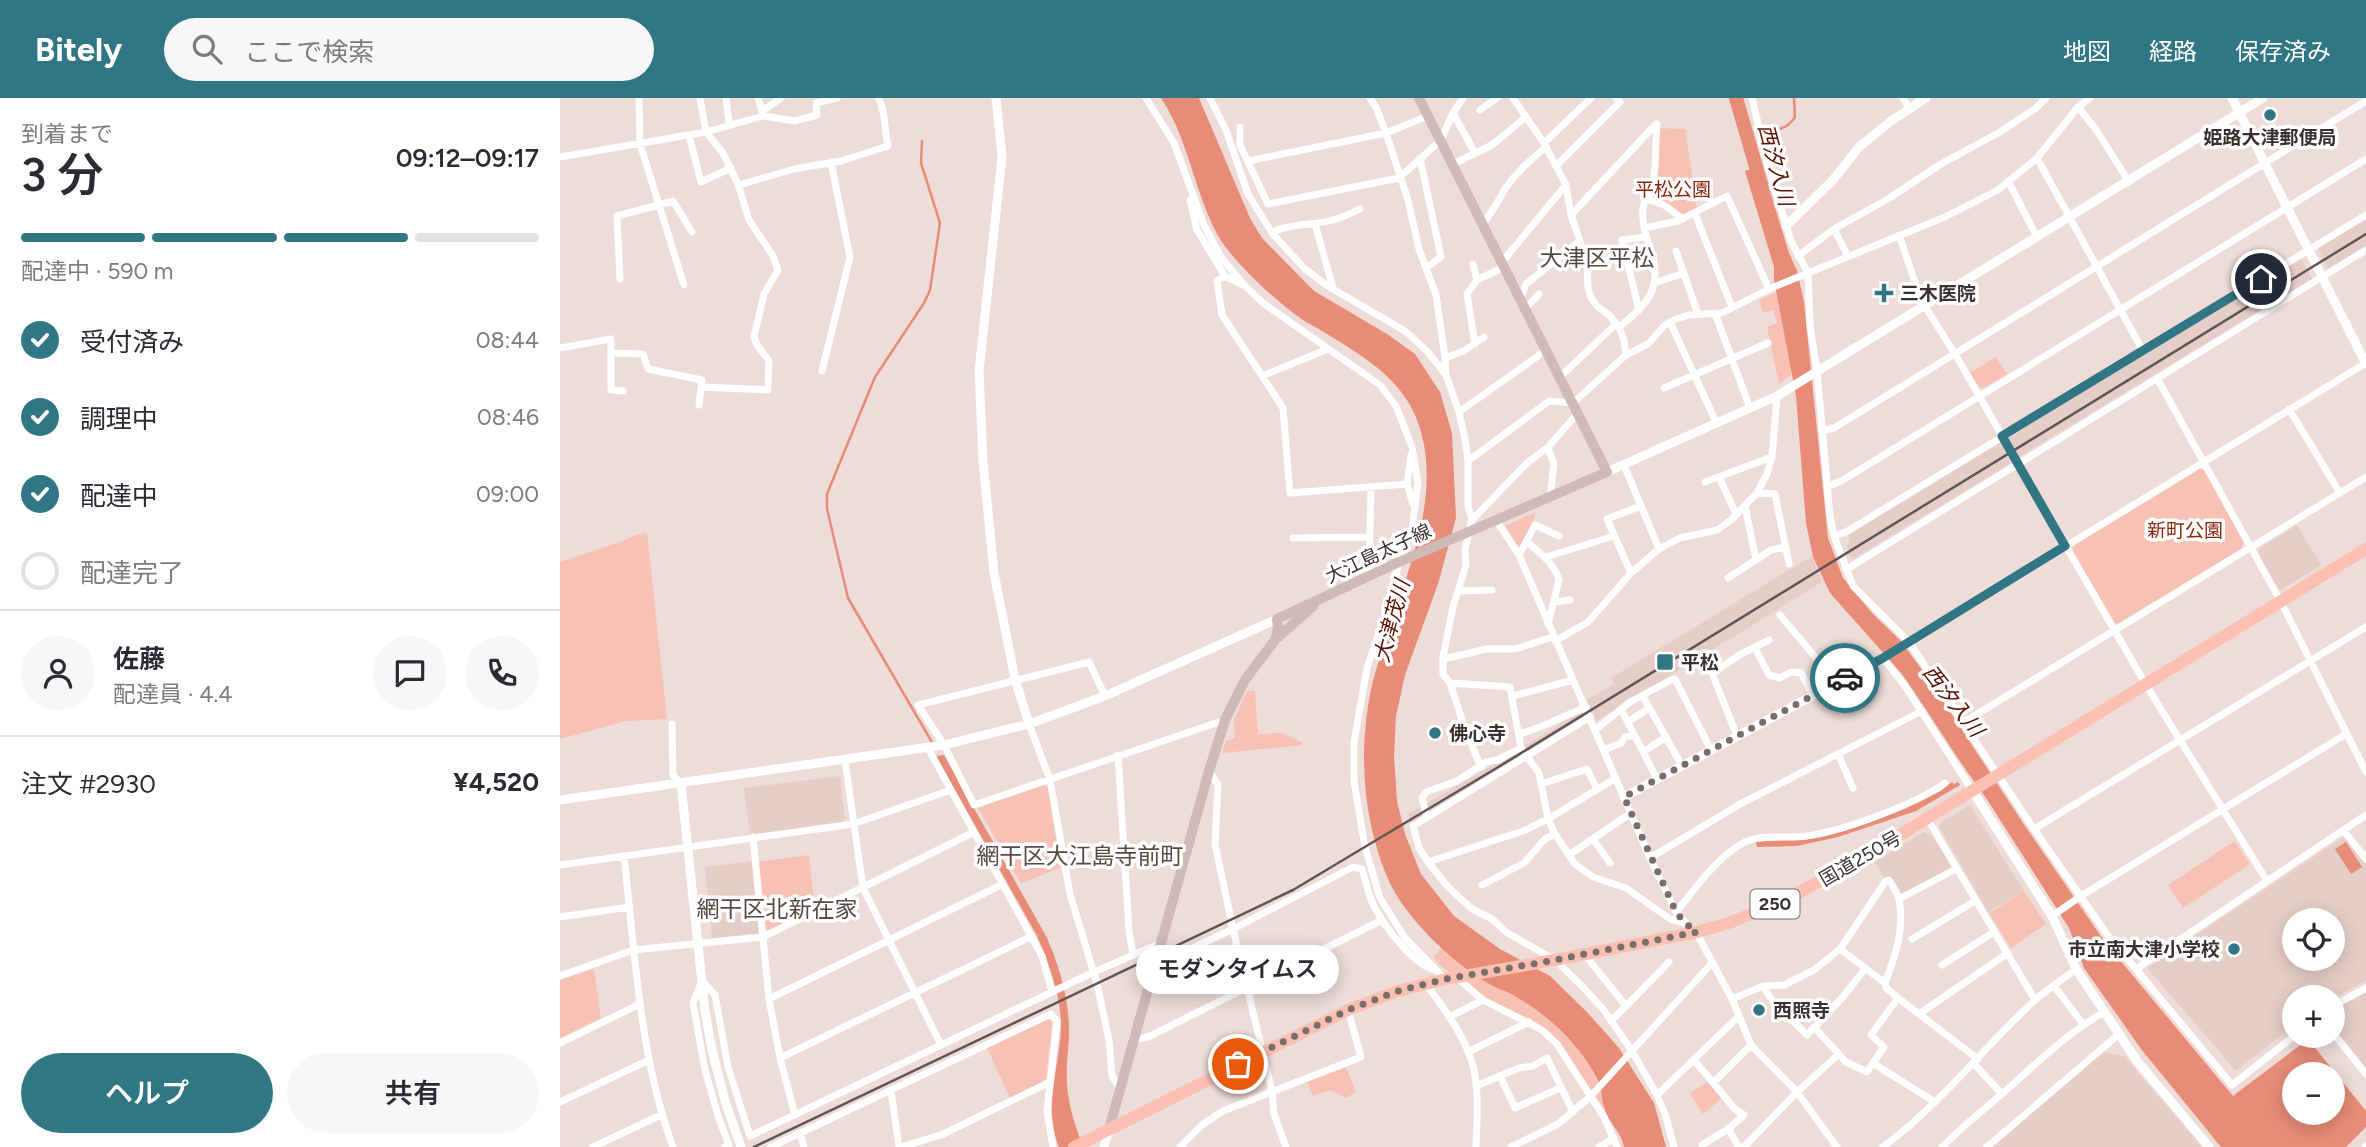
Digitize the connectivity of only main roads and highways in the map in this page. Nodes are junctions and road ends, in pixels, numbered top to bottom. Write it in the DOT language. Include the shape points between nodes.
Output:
graph roads {
  1 [pos="1420,98"];
  2 [pos="2366,549"];
  3 [pos="1328,596"];
  4 [pos="1275,640"];
  5 [pos="1109,1129"];
  6 [pos="1074,1147"];
  1 -- 3 [label="main road, 大江島太子線" via="1607,472"];
  2 -- 5 [label="highway, 国道250号 / 250" via="1868,854 1785,900 1697,932 1447,976 1398,991 1348,1010"];
  3 -- 4 [label="main road"];
  3 -- 4 [label="main road, 大江島太子線" via="1277,619"];
  4 -- 5 [label="main road" via="1245,680 1225,720"];
  5 -- 6 [label="highway, 国道250号 / 250"];
}
